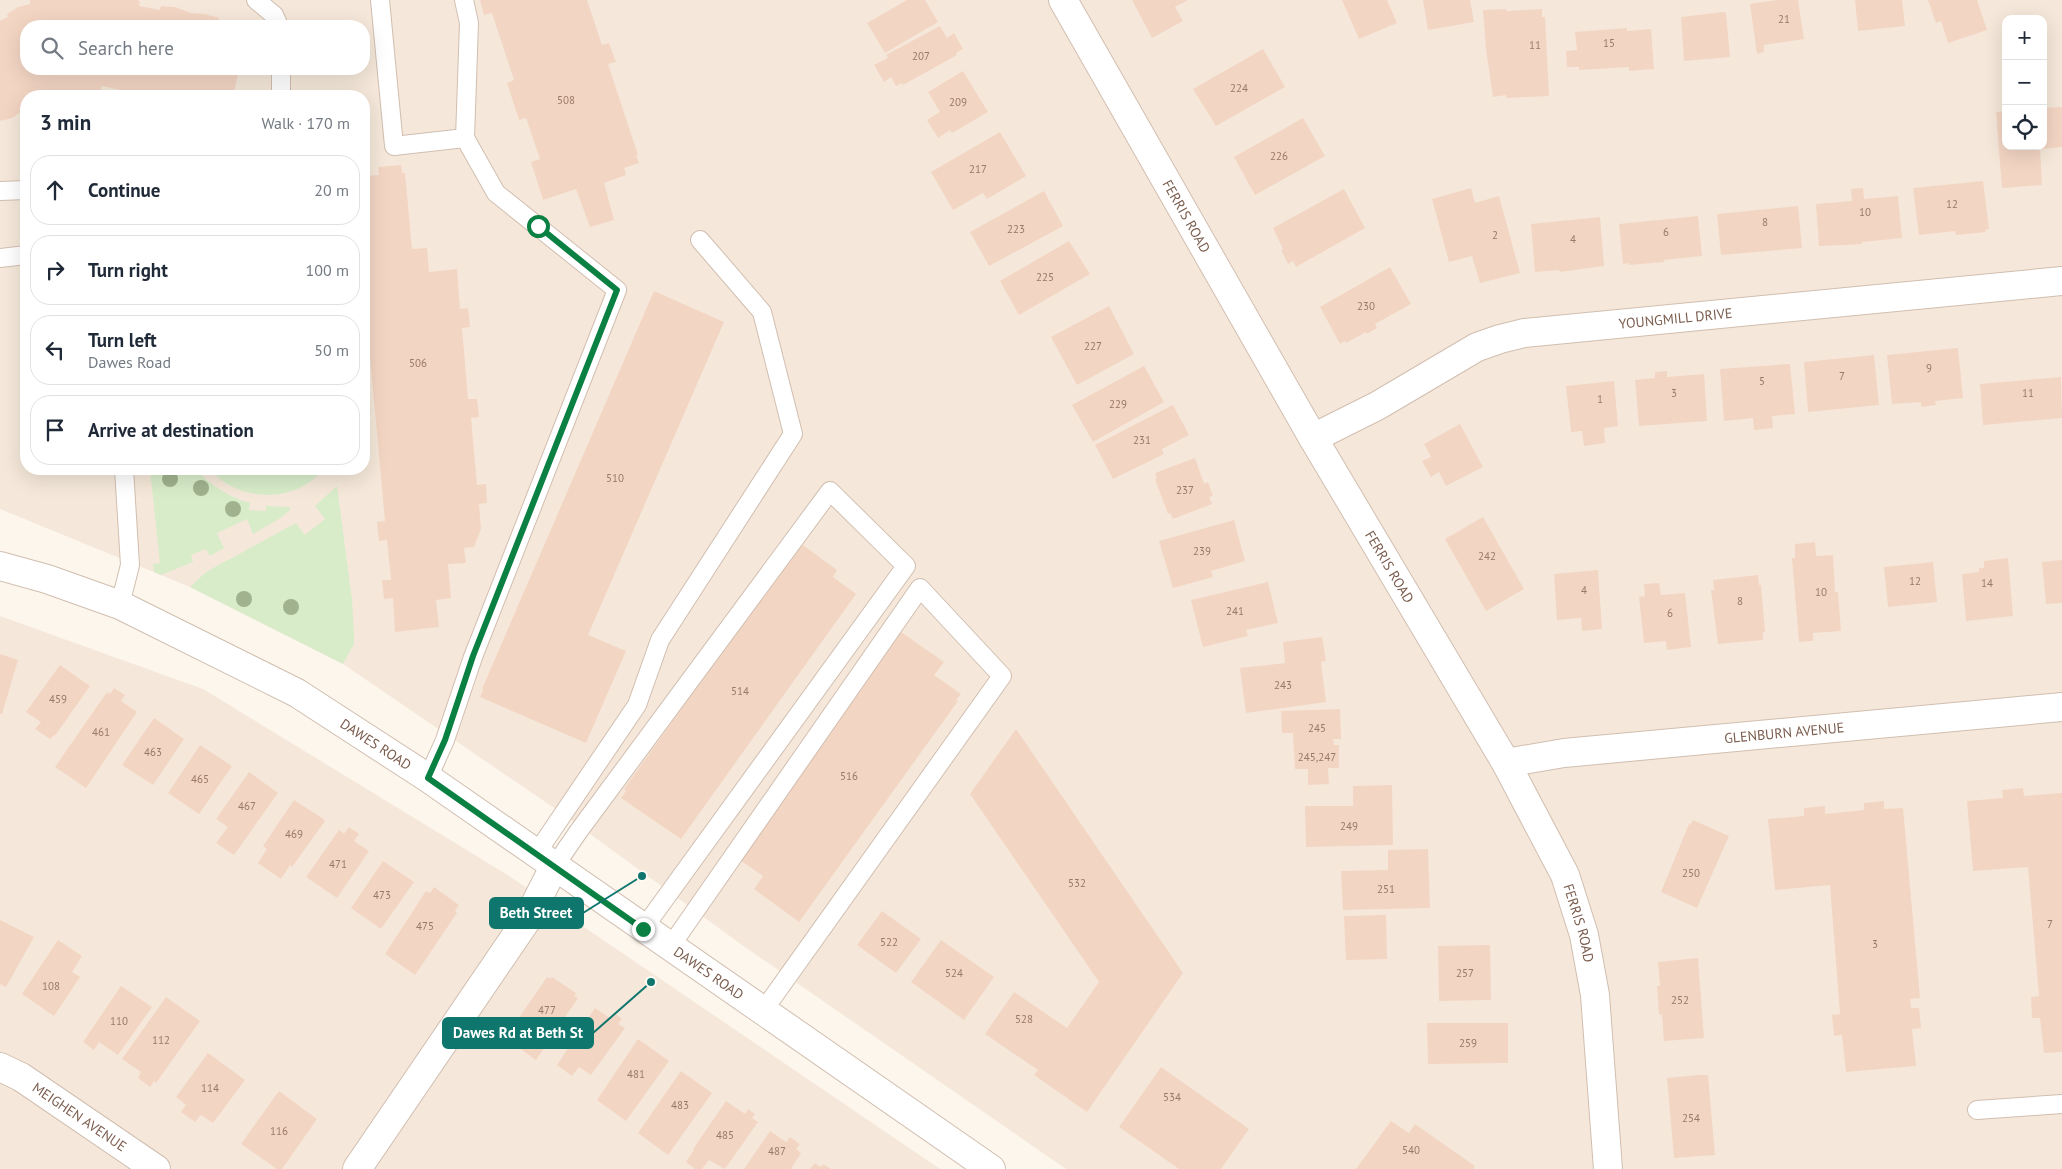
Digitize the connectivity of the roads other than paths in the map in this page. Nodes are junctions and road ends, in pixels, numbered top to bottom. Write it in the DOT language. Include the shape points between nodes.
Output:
graph roads {
  1 [pos="256,0"];
  2 [pos="380,0"];
  3 [pos="464,0"];
  4 [pos="1062,0"];
  5 [pos="276,20"];
  6 [pos="281,75"];
  7 [pos="281,90"];
  8 [pos="465,138"];
  9 [pos="20,190"];
  10 [pos="0,191"];
  11 [pos="700,240"];
  12 [pos="20,256"];
  13 [pos="0,258"];
  14 [pos="2062,281"];
  15 [pos="1313,438"];
  16 [pos="124,475"];
  17 [pos="0,566"];
  18 [pos="120,604"];
  19 [pos="2062,708"];
  20 [pos="1506,763"];
  21 [pos="428,778"];
  22 [pos="545,860"];
  23 [pos="643,929"];
  24 [pos="670,947"];
  25 [pos="764,1011"];
  26 [pos="0,1067"];
  27 [pos="2062,1104"];
  28 [pos="1977,1110"];
  29 [pos="156,1169"];
  30 [pos="356,1169"];
  31 [pos="991,1169"];
  32 [pos="1608,1169"];
  1 -- 5 [label="lane"];
  2 -- 8 [label="lane" via="394,146"];
  3 -- 8 [label="lane" via="469,23"];
  4 -- 15 [label="street, FERRIS ROAD"];
  6 -- 7 [label="lane"];
  8 -- 21 [label="lane" via="496,193 617,290"];
  9 -- 10 [label="lane"];
  11 -- 22 [label="lane" via="762,312 793,434 660,640 637,706"];
  12 -- 13 [label="lane"];
  14 -- 15 [label="street, YOUNGMILL DRIVE" via="1524,333 1477,347 1377,406"];
  15 -- 20 [label="street, FERRIS ROAD"];
  16 -- 18 [label="lane" via="130,565"];
  17 -- 18 [label="street, DAWES ROAD"];
  18 -- 21 [label="street, DAWES ROAD" via="297,693"];
  19 -- 20 [label="street, GLENBURN AVENUE" via="1564,753"];
  20 -- 32 [label="street, FERRIS ROAD" via="1565,875 1584,935 1595,995"];
  21 -- 22 [label="street, DAWES ROAD"];
  22 -- 23 [label="street, DAWES ROAD"];
  22 -- 23 [label="lane" via="578,832 830,491 906,566"];
  22 -- 30 [label="street" via="528,918"];
  23 -- 24 [label="street, DAWES ROAD"];
  24 -- 25 [label="street, DAWES ROAD"];
  24 -- 25 [label="lane" via="920,588 1002,676"];
  25 -- 31 [label="street, DAWES ROAD"];
  26 -- 29 [label="street, MEIGHEN AVENUE" via="21,1077"];
  27 -- 28 [label="lane"];
}
